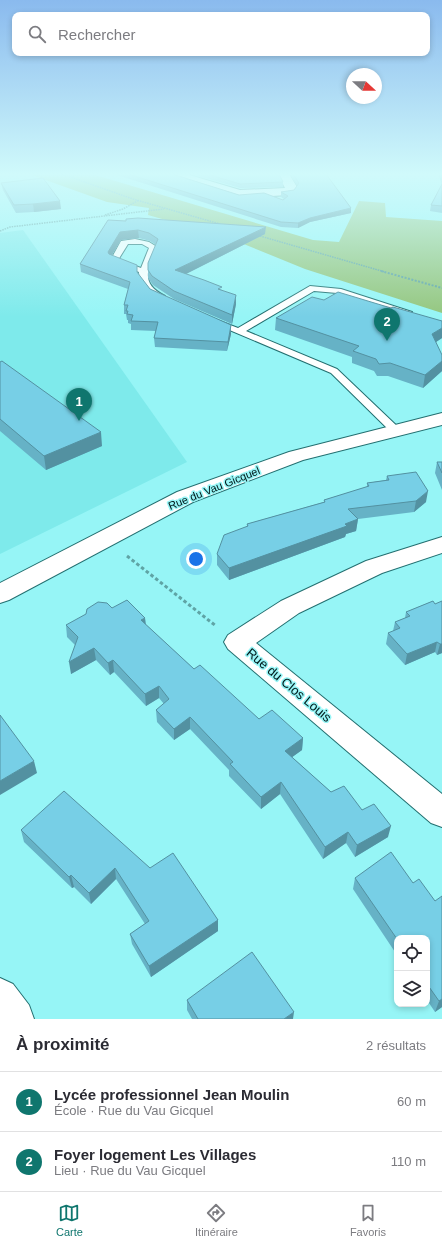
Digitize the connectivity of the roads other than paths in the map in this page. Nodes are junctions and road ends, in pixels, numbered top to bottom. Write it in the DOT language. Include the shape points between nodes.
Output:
graph roads {
  1 [pos="143,271"];
  2 [pos="170,302"];
  3 [pos="420,316"];
  4 [pos="211,320"];
  5 [pos="239,331"];
  6 [pos="442,419"];
  7 [pos="394,430"];
  8 [pos="442,545"];
  9 [pos="0,594"];
  10 [pos="442,813"];
  11 [pos="0,997"];
  12 [pos="15,1019"];
  1 -- 1 [label="lane" via="114,261 124,243 148,243 153,247"];
  1 -- 2 [label="lane" via="143,280 154,294"];
  3 -- 5 [label="lane" via="338,291 313,288"];
  4 -- 5 [label="lane"];
  5 -- 7 [label="lane" via="334,371"];
  6 -- 7 [label="street, Rue du Vau Gicquel"];
  7 -- 9 [label="street, Rue du Vau Gicquel" via="296,456 185,497"];
  8 -- 10 [label="street, Rue du Clos Louis" via="374,567 290,607 237,642"];
  11 -- 12 [label="street"];
}
